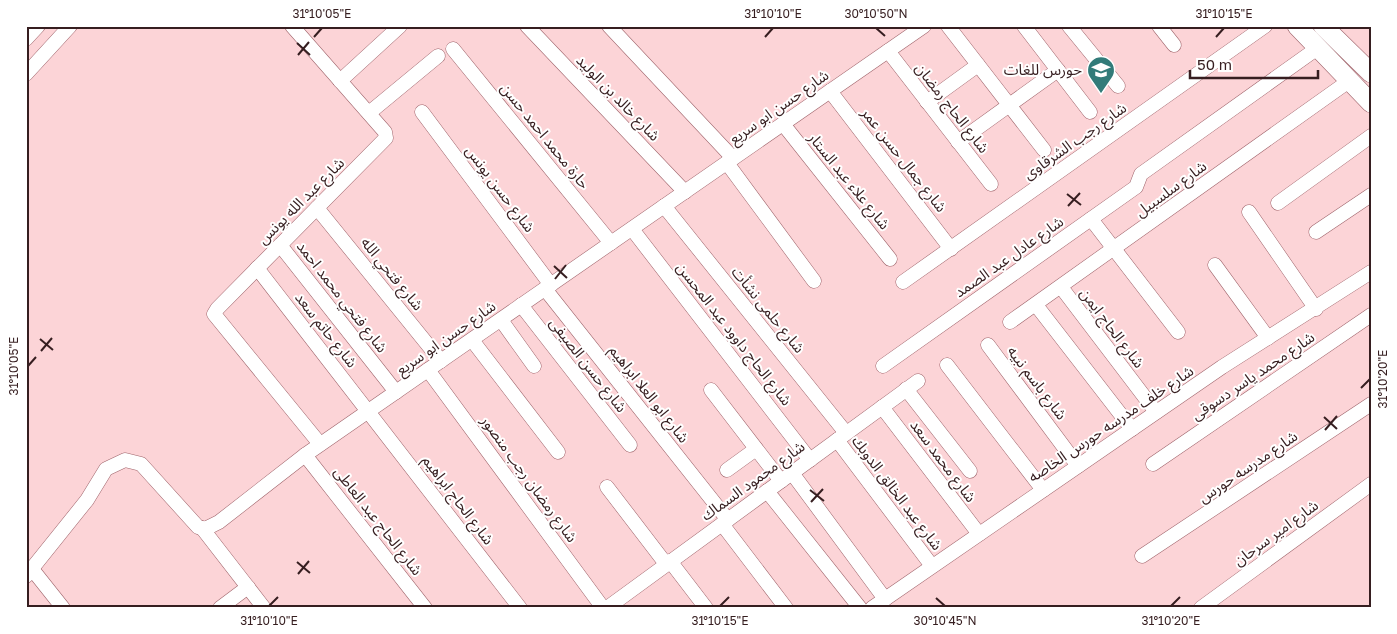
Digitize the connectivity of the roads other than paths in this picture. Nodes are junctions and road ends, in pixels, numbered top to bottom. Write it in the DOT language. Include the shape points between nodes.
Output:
graph roads {
  1 [pos="38,26"];
  2 [pos="70,26"];
  3 [pos="400,26"];
  4 [pos="527,26"];
  5 [pos="608,26"];
  6 [pos="924,26"];
  7 [pos="948,26"];
  8 [pos="1024,26"];
  9 [pos="1070,26"];
  10 [pos="1159,26"];
  11 [pos="1265,26"];
  12 [pos="1297,26"];
  13 [pos="1323,26"];
  14 [pos="299,29"];
  15 [pos="26,39"];
  16 [pos="1174,45"];
  17 [pos="1319,47"];
  18 [pos="453,49"];
  19 [pos="888,51"];
  20 [pos="438,56"];
  21 [pos="978,65"];
  22 [pos="1058,70"];
  23 [pos="1371,73"];
  24 [pos="26,74"];
  25 [pos="340,81"];
  26 [pos="1349,81"];
  27 [pos="1118,86"];
  28 [pos="830,91"];
  29 [pos="927,102"];
  30 [pos="1371,103"];
  31 [pos="1009,105"];
  32 [pos="422,112"];
  33 [pos="1090,112"];
  34 [pos="369,113"];
  35 [pos="783,124"];
  36 [pos="1371,136"];
  37 [pos="958,142"];
  38 [pos="1044,150"];
  39 [pos="730,161"];
  40 [pos="991,184"];
  41 [pos="685,192"];
  42 [pos="1371,195"];
  43 [pos="1278,203"];
  44 [pos="664,206"];
  45 [pos="317,208"];
  46 [pos="1249,212"];
  47 [pos="1091,219"];
  48 [pos="632,229"];
  49 [pos="1316,232"];
  50 [pos="611,243"];
  51 [pos="280,245"];
  52 [pos="951,249"];
  53 [pos="1115,250"];
  54 [pos="890,259"];
  55 [pos="1215,265"];
  56 [pos="257,268"];
  57 [pos="1371,272"];
  58 [pos="814,281"];
  59 [pos="903,282"];
  60 [pos="548,287"];
  61 [pos="1061,287"];
  62 [pos="521,305"];
  63 [pos="1036,305"];
  64 [pos="1316,309"];
  65 [pos="1371,315"];
  66 [pos="501,320"];
  67 [pos="1010,322"];
  68 [pos="1178,332"];
  69 [pos="1268,338"];
  70 [pos="472,340"];
  71 [pos="988,345"];
  72 [pos="442,361"];
  73 [pos="947,365"];
  74 [pos="534,366"];
  75 [pos="883,366"];
  76 [pos="428,370"];
  77 [pos="711,390"];
  78 [pos="396,392"];
  79 [pos="1371,404"];
  80 [pos="882,407"];
  81 [pos="369,411"];
  82 [pos="1156,412"];
  83 [pos="1132,429"];
  84 [pos="841,437"];
  85 [pos="320,444"];
  86 [pos="630,445"];
  87 [pos="756,449"];
  88 [pos="558,452"];
  89 [pos="305,455"];
  90 [pos="810,460"];
  91 [pos="1153,464"];
  92 [pos="1078,466"];
  93 [pos="727,470"];
  94 [pos="970,471"];
  95 [pos="786,477"];
  96 [pos="1371,484"];
  97 [pos="607,487"];
  98 [pos="1043,490"];
  99 [pos="768,491"];
  100 [pos="725,522"];
  101 [pos="202,528"];
  102 [pos="979,534"];
  103 [pos="1142,556"];
  104 [pos="668,563"];
  105 [pos="932,566"];
  106 [pos="29,572"];
  107 [pos="248,587"];
  108 [pos="885,599"];
  109 [pos="63,608"];
  110 [pos="220,608"];
  111 [pos="264,608"];
  112 [pos="425,608"];
  113 [pos="520,608"];
  114 [pos="605,608"];
  115 [pos="706,608"];
  116 [pos="786,608"];
  117 [pos="860,608"];
  118 [pos="872,608"];
  119 [pos="1201,608"];
  1 -- 15 [label="street"];
  2 -- 24 [label="street"];
  3 -- 25 [label="street"];
  4 -- 41 [label="street, شارع خالد بن الوليد"];
  5 -- 39 [label="street"];
  6 -- 19 [label="street, شارع حسن ابو سريع"];
  7 -- 21 [label="street"];
  8 -- 22 [label="street"];
  9 -- 27 [label="street"];
  10 -- 16 [label="street"];
  11 -- 52 [label="street, شارع رجب الشرقاوى"];
  12 -- 17 [label="main road"];
  13 -- 23 [label="main road"];
  14 -- 25 [label="street"];
  17 -- 26 [label="main road"];
  17 -- 47 [label="street, شارع عادل عبد الصمد" via="1141,174 1136,188"];
  18 -- 50 [label="street, حارة محمد احمد حسن"];
  19 -- 28 [label="street, شارع حسن ابو سريع"];
  19 -- 29 [label="street, شارع الحاج رمضان"];
  20 -- 34 [label="street"];
  21 -- 29 [label="street"];
  21 -- 31 [label="street"];
  22 -- 31 [label="street"];
  22 -- 33 [label="street"];
  25 -- 34 [label="street"];
  26 -- 30 [label="main road"];
  26 -- 53 [label="street, شارع سلسبيل"];
  28 -- 35 [label="street, شارع حسن ابو سريع"];
  28 -- 52 [label="street, شارع جمال حسن عمر"];
  29 -- 37 [label="street, شارع الحاج رمضان"];
  31 -- 37 [label="street"];
  31 -- 38 [label="street"];
  32 -- 60 [label="street, شارع حسن يونس"];
  34 -- 45 [label="street, شارع عبد الله يونس" via="385,132 386,138"];
  35 -- 39 [label="street, شارع حسن ابو سريع"];
  35 -- 54 [label="street, شارع علاء عبد الستار"];
  36 -- 43 [label="street"];
  37 -- 40 [label="street, شارع الحاج رمضان"];
  39 -- 41 [label="street, شارع حسن ابو سريع"];
  39 -- 58 [label="street"];
  41 -- 44 [label="street, شارع حسن ابو سريع"];
  42 -- 49 [label="street"];
  44 -- 48 [label="street, شارع حسن ابو سريع"];
  44 -- 84 [label="street, شارع حلمى نشأت"];
  45 -- 51 [label="street, شارع عبد الله يونس"];
  45 -- 72 [label="street, شارع فتحي الله"];
  46 -- 64 [label="street"];
  47 -- 53 [label="street"];
  47 -- 75 [label="street, شارع عادل عبد الصمد"];
  48 -- 50 [label="street, شارع حسن ابو سريع"];
  48 -- 90 [label="street, شارع الحاج داوود عبد المحسن"];
  50 -- 60 [label="street, شارع حسن ابو سريع"];
  51 -- 56 [label="street, شارع عبد الله يونس"];
  51 -- 78 [label="street, شارع فتحي محمد احمد"];
  52 -- 59 [label="street, شارع رجب الشرقاوى"];
  53 -- 61 [label="street, شارع سلسبيل"];
  53 -- 68 [label="street"];
  55 -- 69 [label="street"];
  56 -- 81 [label="street, شارع حاتم سعد"];
  56 -- 85 [label="street, شارع عبد الله يونس" via="216,309 215,317"];
  57 -- 64 [label="street, شارع خلف مدرسه حورس الخاصه"];
  60 -- 62 [label="street, شارع حسن ابو سريع"];
  60 -- 100 [label="street, شارع ابو العلا ابراهيم"];
  61 -- 63 [label="street, شارع سلسبيل"];
  61 -- 82 [label="street, شارع الحاج ايمن"];
  62 -- 66 [label="street, شارع حسن ابو سريع"];
  62 -- 86 [label="street, شارع حسن الصيفى"];
  63 -- 67 [label="street, شارع سلسبيل"];
  63 -- 83 [label="street"];
  64 -- 69 [label="street, شارع خلف مدرسه حورس الخاصه"];
  65 -- 91 [label="street, شارع محمد ياسر دسوقى"];
  66 -- 70 [label="street, شارع حسن ابو سريع"];
  66 -- 74 [label="street"];
  69 -- 82 [label="street, شارع خلف مدرسه حورس الخاصه"];
  70 -- 72 [label="street, شارع حسن ابو سريع"];
  70 -- 88 [label="street"];
  71 -- 92 [label="street, شارع باسم نبيه"];
  72 -- 76 [label="street, شارع حسن ابو سريع"];
  73 -- 98 [label="street"];
  76 -- 78 [label="street, شارع حسن ابو سريع"];
  76 -- 114 [label="street, شارع رمضان رجب منصور"];
  77 -- 87 [label="street"];
  78 -- 81 [label="street, شارع حسن ابو سريع"];
  79 -- 103 [label="street, شارع مدرسه حورس"];
  80 -- 84 [label="street, شارع محمود السماك"];
  80 -- 94 [label="street, شارع محمود السماك" via="912,385"];
  80 -- 102 [label="street, شارع محمد سعد"];
  81 -- 85 [label="street, شارع حسن ابو سريع"];
  81 -- 113 [label="street, شارع الحاج ابراهيم"];
  82 -- 83 [label="street, شارع خلف مدرسه حورس الخاصه"];
  83 -- 92 [label="street, شارع خلف مدرسه حورس الخاصه"];
  84 -- 90 [label="street, شارع محمود السماك"];
  84 -- 105 [label="street, شارع عبد الخالق الدوبك"];
  85 -- 89 [label="street, شارع حسن ابو سريع"];
  87 -- 93 [label="street"];
  87 -- 95 [label="street"];
  89 -- 101 [label="street, شارع حسن ابو سريع" via="219,522"];
  89 -- 112 [label="street, شارع الحاج عبد العاطى"];
  90 -- 95 [label="street, شارع محمود السماك"];
  92 -- 98 [label="street, شارع خلف مدرسه حورس الخاصه"];
  95 -- 99 [label="street, شارع محمود السماك"];
  95 -- 108 [label="street"];
  96 -- 119 [label="street, شارع امير سرحان"];
  97 -- 104 [label="street"];
  98 -- 102 [label="street, شارع خلف مدرسه حورس الخاصه"];
  99 -- 100 [label="street, شارع محمود السماك"];
  99 -- 117 [label="street"];
  100 -- 104 [label="street, شارع محمود السماك"];
  100 -- 116 [label="street, شارع ابو العلا ابراهيم"];
  101 -- 106 [label="street" via="141,464 132,460 120,461 101,475 87,500"];
  101 -- 107 [label="street"];
  102 -- 105 [label="street, شارع خلف مدرسه حورس الخاصه"];
  104 -- 114 [label="street, شارع محمود السماك"];
  104 -- 115 [label="street"];
  105 -- 108 [label="street, شارع خلف مدرسه حورس الخاصه"];
  106 -- 109 [label="street"];
  107 -- 110 [label="street"];
  107 -- 111 [label="street"];
  108 -- 118 [label="street, شارع خلف مدرسه حورس الخاصه"];
}
